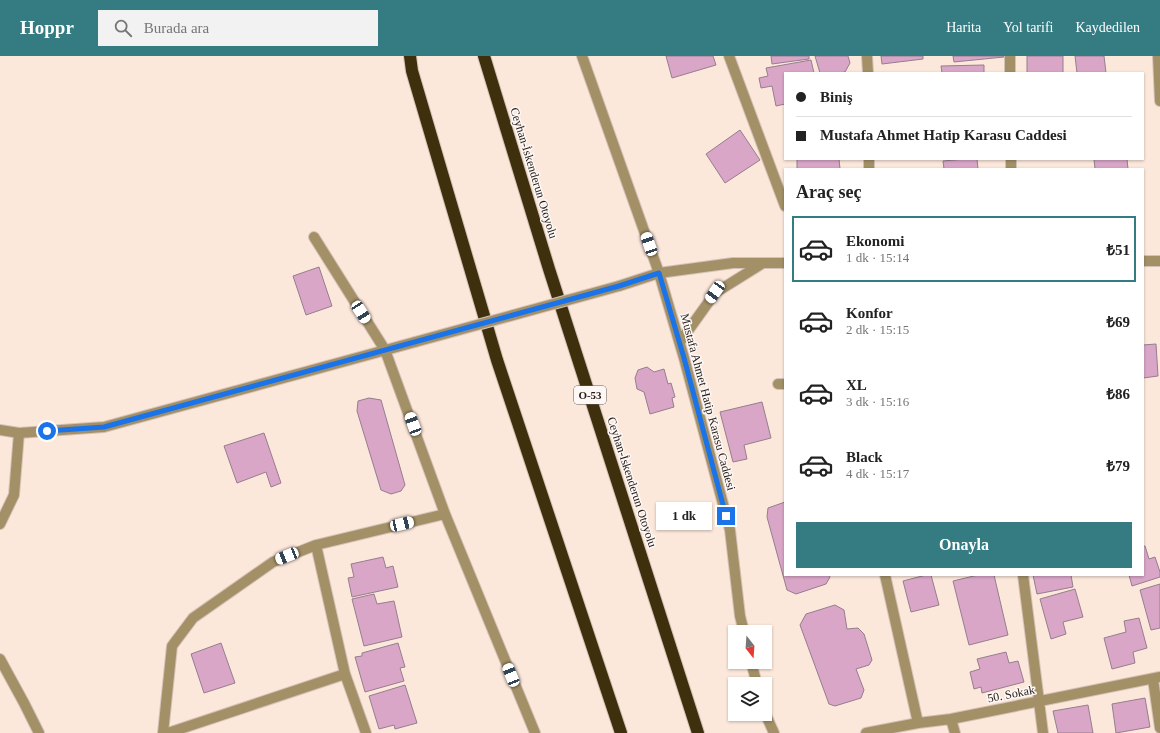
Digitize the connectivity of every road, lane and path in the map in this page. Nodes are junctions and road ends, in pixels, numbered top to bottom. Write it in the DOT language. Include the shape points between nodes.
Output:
graph roads {
  1 [pos="410,56"];
  2 [pos="484,56"];
  3 [pos="582,56"];
  4 [pos="729,56"];
  5 [pos="867,56"];
  6 [pos="1010,56"];
  7 [pos="1158,56"];
  8 [pos="868,72"];
  9 [pos="1010,72"];
  10 [pos="1160,101"];
  11 [pos="784,203"];
  12 [pos="314,237"];
  13 [pos="1144,261"];
  14 [pos="1160,261"];
  15 [pos="763,263"];
  16 [pos="784,263"];
  17 [pos="659,273"];
  18 [pos="680,342"];
  19 [pos="385,350"];
  20 [pos="0,430"];
  21 [pos="19,433"];
  22 [pos="446,514"];
  23 [pos="0,524"];
  24 [pos="316,545"];
  25 [pos="885,576"];
  26 [pos="1023,576"];
  27 [pos="742,625"];
  28 [pos="0,659"];
  29 [pos="345,674"];
  30 [pos="1157,678"];
  31 [pos="1039,702"];
  32 [pos="951,719"];
  33 [pos="769,721"];
  34 [pos="918,723"];
  35 [pos="1160,728"];
  36 [pos="38,733"];
  37 [pos="163,733"];
  38 [pos="168,733"];
  39 [pos="366,733"];
  40 [pos="535,733"];
  41 [pos="621,733"];
  42 [pos="698,733"];
  43 [pos="774,733"];
  44 [pos="866,733"];
  45 [pos="955,733"];
  46 [pos="1043,733"];
  1 -- 41 [label="highway" via="497,360"];
  2 -- 42 [label="highway, Ceyhan-İskenderun Otoyolu / O-53" via="549,269"];
  3 -- 17 [label="street, Mustafa Ahmet Hatip Karasu Caddesi"];
  4 -- 11 [label="street"];
  5 -- 8 [label="street"];
  6 -- 9 [label="street"];
  7 -- 10 [label="street"];
  12 -- 19 [label="street"];
  13 -- 14 [label="street"];
  15 -- 16 [label="street"];
  15 -- 17 [label="street" via="733,263"];
  15 -- 18 [label="street" via="715,292"];
  17 -- 18 [label="street, Mustafa Ahmet Hatip Karasu Caddesi"];
  17 -- 19 [label="street, bridge"];
  18 -- 27 [label="street, Mustafa Ahmet Hatip Karasu Caddesi" via="730,530"];
  19 -- 21 [label="street" via="104,427"];
  19 -- 22 [label="street"];
  20 -- 21 [label="street"];
  21 -- 23 [label="street" via="14,495"];
  22 -- 24 [label="street"];
  22 -- 40 [label="street"];
  24 -- 29 [label="street"];
  24 -- 37 [label="street" via="273,562 193,618 172,646"];
  25 -- 34 [label="street"];
  26 -- 31 [label="street"];
  28 -- 36 [label="street"];
  29 -- 38 [label="street"];
  29 -- 39 [label="street"];
  30 -- 31 [label="street, 50. Sokak"];
  30 -- 35 [label="street"];
  31 -- 32 [label="street, 50. Sokak"];
  31 -- 46 [label="street"];
  32 -- 34 [label="street, 50. Sokak"];
  32 -- 45 [label="street"];
  33 -- 43 [label="street"];
  34 -- 44 [label="street, 50. Sokak"];
}
